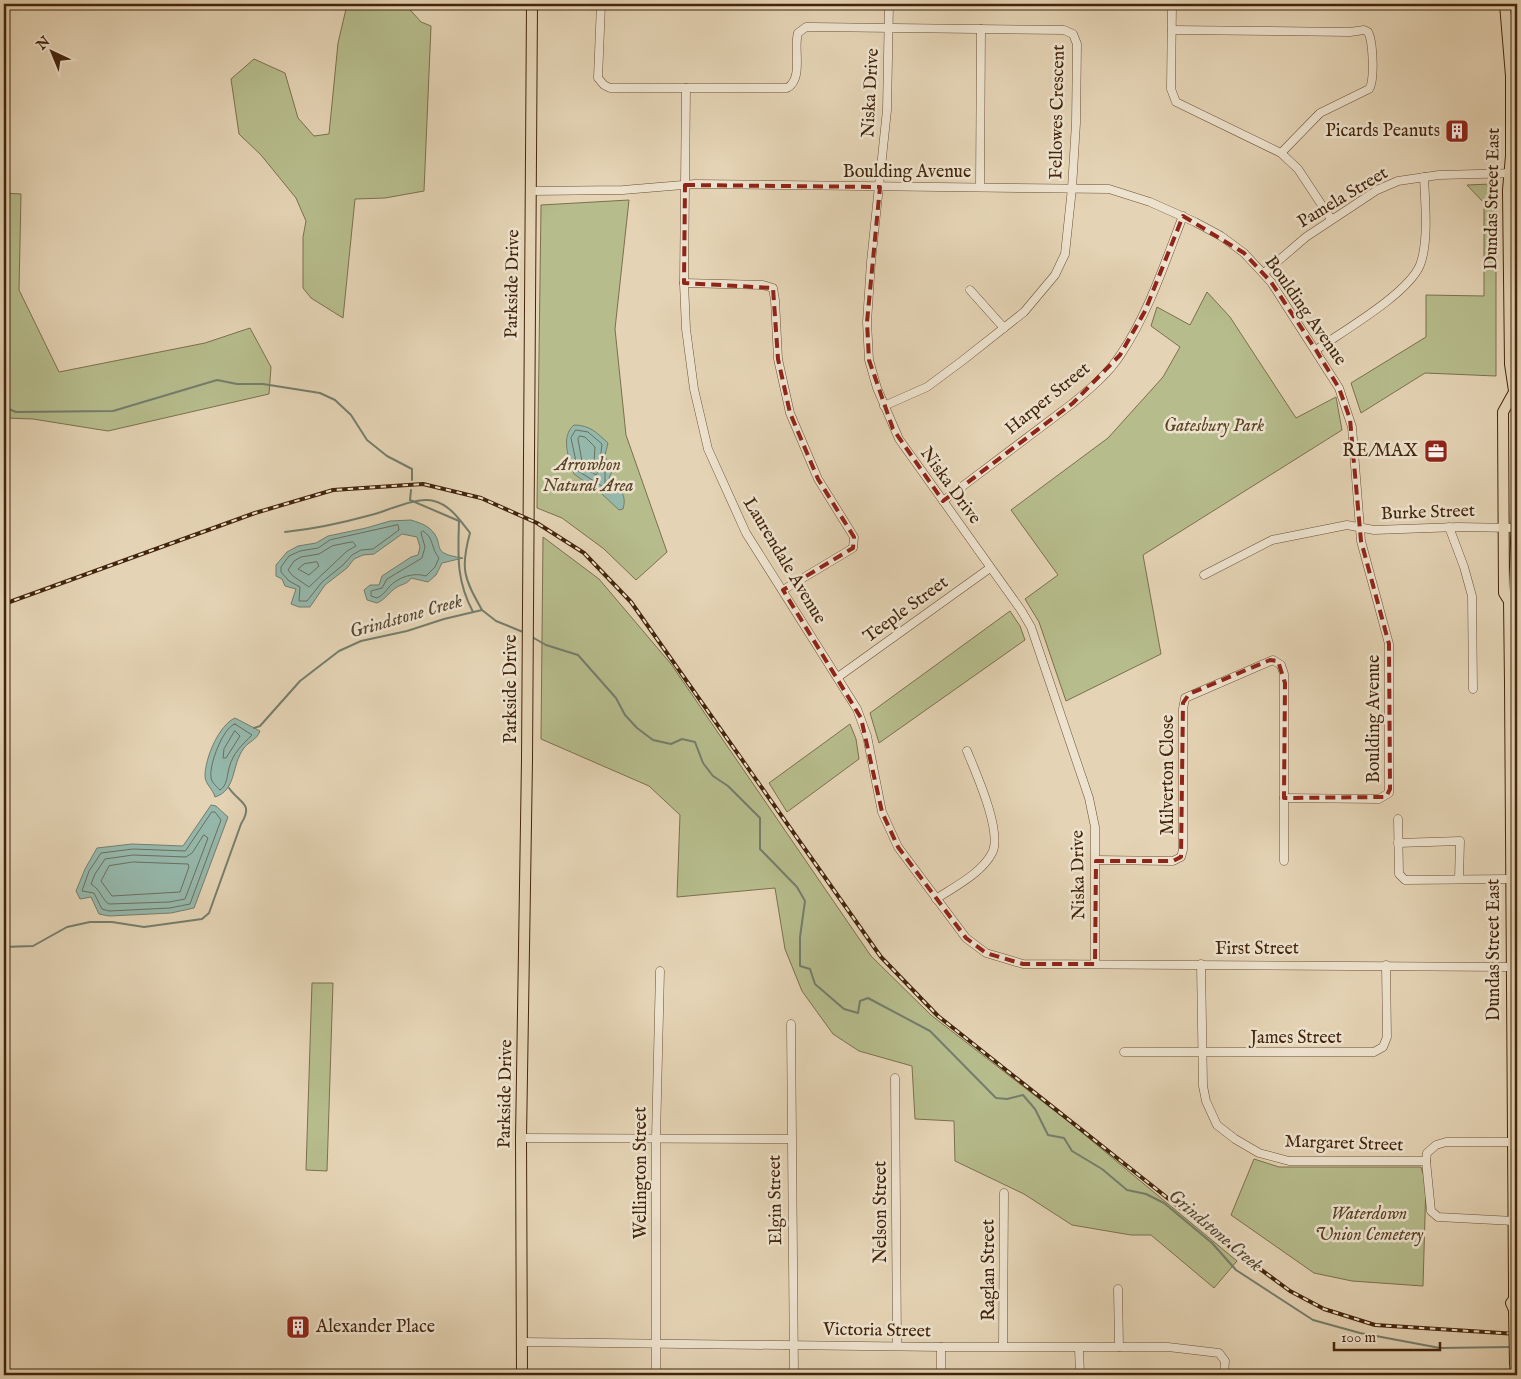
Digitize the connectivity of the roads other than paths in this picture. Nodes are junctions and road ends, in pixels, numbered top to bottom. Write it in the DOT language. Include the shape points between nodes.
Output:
graph roads {
  1 [pos="532,4"];
  2 [pos="601,4"];
  3 [pos="889,4"];
  4 [pos="1172,4"];
  5 [pos="1505,4"];
  6 [pos="889,29"];
  7 [pos="981,29"];
  8 [pos="1172,30"];
  9 [pos="686,88"];
  10 [pos="1281,153"];
  11 [pos="1513,173"];
  12 [pos="1424,176"];
  13 [pos="684,185"];
  14 [pos="880,187"];
  15 [pos="980,187"];
  16 [pos="1072,188"];
  17 [pos="531,191"];
  18 [pos="1183,216"];
  19 [pos="1331,219"];
  20 [pos="1264,273"];
  21 [pos="684,282"];
  22 [pos="970,290"];
  23 [pos="1004,328"];
  24 [pos="1316,350"];
  25 [pos="1513,394"];
  26 [pos="884,406"];
  27 [pos="1517,411"];
  28 [pos="943,502"];
  29 [pos="1517,518"];
  30 [pos="1449,527"];
  31 [pos="1360,528"];
  32 [pos="1501,528"];
  33 [pos="1517,531"];
  34 [pos="990,568"];
  35 [pos="1204,575"];
  36 [pos="783,590"];
  37 [pos="1509,602"];
  38 [pos="838,677"];
  39 [pos="1474,689"];
  40 [pos="968,751"];
  41 [pos="1284,798"];
  42 [pos="1398,818"];
  43 [pos="1398,843"];
  44 [pos="1096,860"];
  45 [pos="1284,861"];
  46 [pos="1510,879"];
  47 [pos="1459,880"];
  48 [pos="936,899"];
  49 [pos="1004,960"];
  50 [pos="1095,964"];
  51 [pos="1201,964"];
  52 [pos="1386,965"];
  53 [pos="1510,967"];
  54 [pos="660,971"];
  55 [pos="791,1024"];
  56 [pos="1124,1052"];
  57 [pos="1202,1052"];
  58 [pos="895,1078"];
  59 [pos="521,1138"];
  60 [pos="656,1138"];
  61 [pos="790,1139"];
  62 [pos="1515,1142"];
  63 [pos="1426,1161"];
  64 [pos="1004,1193"];
  65 [pos="1514,1221"];
  66 [pos="1516,1270"];
  67 [pos="1118,1289"];
  68 [pos="1516,1305"];
  69 [pos="523,1342"];
  70 [pos="656,1344"];
  71 [pos="793,1344"];
  72 [pos="897,1345"];
  73 [pos="1003,1346"];
  74 [pos="941,1347"];
  75 [pos="1119,1347"];
  76 [pos="1079,1348"];
  77 [pos="522,1375"];
  78 [pos="656,1375"];
  79 [pos="794,1375"];
  80 [pos="941,1375"];
  81 [pos="1080,1375"];
  82 [pos="1224,1375"];
  83 [pos="1516,1375"];
  1 -- 17 [label="main road, Parkside Drive"];
  2 -- 9 [label="street, Fellowes Crescent" via="598,78 604,85 610,88"];
  3 -- 6 [label="street, Niska Drive"];
  4 -- 8 [label="street"];
  5 -- 11 [label="main road, Dundas Street East"];
  6 -- 7 [label="street, Fellowes Crescent"];
  6 -- 9 [label="street, Fellowes Crescent" via="802,29 797,38 794,81 787,88"];
  6 -- 14 [label="street, Niska Drive" via="887,110"];
  7 -- 15 [label="street"];
  7 -- 16 [label="street, Fellowes Crescent" via="1064,30 1076,38"];
  8 -- 10 [label="street" via="1171,90 1176,102"];
  8 -- 10 [label="street" via="1368,32 1372,44 1370,89 1320,113"];
  9 -- 13 [label="street, Laurendale Avenue"];
  10 -- 19 [label="street" via="1298,169"];
  11 -- 12 [label="street, Pamela Street"];
  11 -- 25 [label="main road, Dundas Street East" via="1510,364"];
  12 -- 19 [label="street, Pamela Street" via="1389,184"];
  12 -- 24 [label="street" via="1424,249 1417,271 1400,290"];
  13 -- 14 [label="street, Boulding Avenue"];
  13 -- 17 [label="street, Boulding Avenue" via="624,190"];
  13 -- 21 [label="street, Laurendale Avenue"];
  14 -- 15 [label="street, Boulding Avenue"];
  14 -- 26 [label="street, Niska Drive" via="867,322 869,360"];
  15 -- 16 [label="street, Boulding Avenue"];
  16 -- 18 [label="street, Boulding Avenue" via="1119,191"];
  16 -- 23 [label="street, Fellowes Crescent" via="1067,242 1060,266 1032,305"];
  17 -- 59 [label="main road, Parkside Drive"];
  18 -- 20 [label="street, Boulding Avenue" via="1221,236"];
  18 -- 28 [label="street, Harper Street" via="1145,311 1120,355 1073,403"];
  19 -- 20 [label="street, Pamela Street"];
  20 -- 24 [label="street, Boulding Avenue"];
  21 -- 36 [label="street, Laurendale Avenue" via="694,389 708,449 746,533"];
  21 -- 36 [label="street" via="772,288 776,300 778,359 790,413 818,479 854,537 853,548"];
  22 -- 23 [label="street"];
  23 -- 26 [label="street, Fellowes Crescent" via="927,387"];
  24 -- 31 [label="street, Boulding Avenue" via="1339,388 1350,419"];
  25 -- 27 [label="main road, Dundas Street East"];
  25 -- 32 [label="main road, Dundas Street East" via="1503,412"];
  26 -- 28 [label="street, Niska Drive" via="899,439"];
  28 -- 34 [label="street, Niska Drive"];
  29 -- 33 [label="main road, Dundas Street East"];
  30 -- 31 [label="street, Burke Street"];
  30 -- 32 [label="street, Burke Street"];
  30 -- 39 [label="street" via="1472,596"];
  31 -- 35 [label="street, Burke Street" via="1347,525 1272,540"];
  31 -- 41 [label="street, Boulding Avenue" via="1389,644 1390,789 1379,799"];
  32 -- 33 [label="street, Burke Street"];
  32 -- 37 [label="main road, Dundas Street East" via="1504,593"];
  33 -- 37 [label="main road, Dundas Street East" via="1514,594"];
  34 -- 38 [label="street, Teeple Street"];
  34 -- 44 [label="street, Niska Drive" via="1031,627 1089,798 1095,826"];
  36 -- 38 [label="street, Laurendale Avenue"];
  37 -- 46 [label="main road, Dundas Street East"];
  38 -- 48 [label="street, Laurendale Avenue" via="865,727 886,823 898,847"];
  40 -- 48 [label="street" via="994,826 995,846 982,866"];
  41 -- 44 [label="street, Milverton Close" via="1284,674 1278,661 1270,660 1185,698 1184,850 1181,858 1173,861"];
  41 -- 45 [label="street"];
  42 -- 43 [label="street"];
  43 -- 47 [label="street" via="1400,874 1405,880"];
  43 -- 47 [label="street" via="1460,841"];
  44 -- 50 [label="street, Niska Drive"];
  46 -- 47 [label="street"];
  46 -- 53 [label="main road, Dundas Street East"];
  48 -- 49 [label="street, Laurendale Avenue" via="972,944"];
  49 -- 50 [label="street, First Street" via="1023,964"];
  50 -- 51 [label="street, First Street"];
  51 -- 52 [label="street, First Street"];
  51 -- 57 [label="street, Margaret Street"];
  52 -- 53 [label="street, First Street"];
  52 -- 57 [label="street, James Street" via="1387,1037 1383,1047 1374,1052"];
  53 -- 62 [label="main road, Dundas Street East"];
  54 -- 60 [label="street, Wellington Street"];
  55 -- 61 [label="street, Elgin Street"];
  56 -- 57 [label="street, James Street"];
  57 -- 63 [label="street, Margaret Street" via="1206,1102 1217,1125 1259,1153 1289,1161"];
  58 -- 72 [label="street, Nelson Street"];
  59 -- 60 [label="street"];
  59 -- 69 [label="main road, Parkside Drive"];
  60 -- 61 [label="street"];
  60 -- 70 [label="street, Wellington Street"];
  61 -- 71 [label="street, Elgin Street"];
  62 -- 63 [label="street, Margaret Street" via="1446,1142 1427,1153"];
  62 -- 65 [label="main road, Dundas Street East"];
  63 -- 65 [label="street" via="1431,1211 1438,1217"];
  64 -- 73 [label="street, Raglan Street"];
  65 -- 66 [label="main road, Dundas Street East"];
  66 -- 68 [label="main road, Dundas Street East"];
  67 -- 75 [label="street"];
  68 -- 83 [label="main road, Dundas Street East, bridge"];
  69 -- 70 [label="street, Victoria Street"];
  69 -- 77 [label="main road, Parkside Drive"];
  70 -- 71 [label="street, Victoria Street"];
  70 -- 78 [label="street, Wellington Street"];
  71 -- 72 [label="street, Victoria Street"];
  71 -- 79 [label="street, Elgin Street"];
  72 -- 74 [label="street, Victoria Street"];
  73 -- 74 [label="street, Victoria Street"];
  73 -- 76 [label="street, Victoria Street"];
  74 -- 80 [label="street"];
  75 -- 76 [label="street, Victoria Street"];
  75 -- 82 [label="street, Victoria Street" via="1168,1346 1218,1353 1225,1361"];
  76 -- 81 [label="street"];
}
